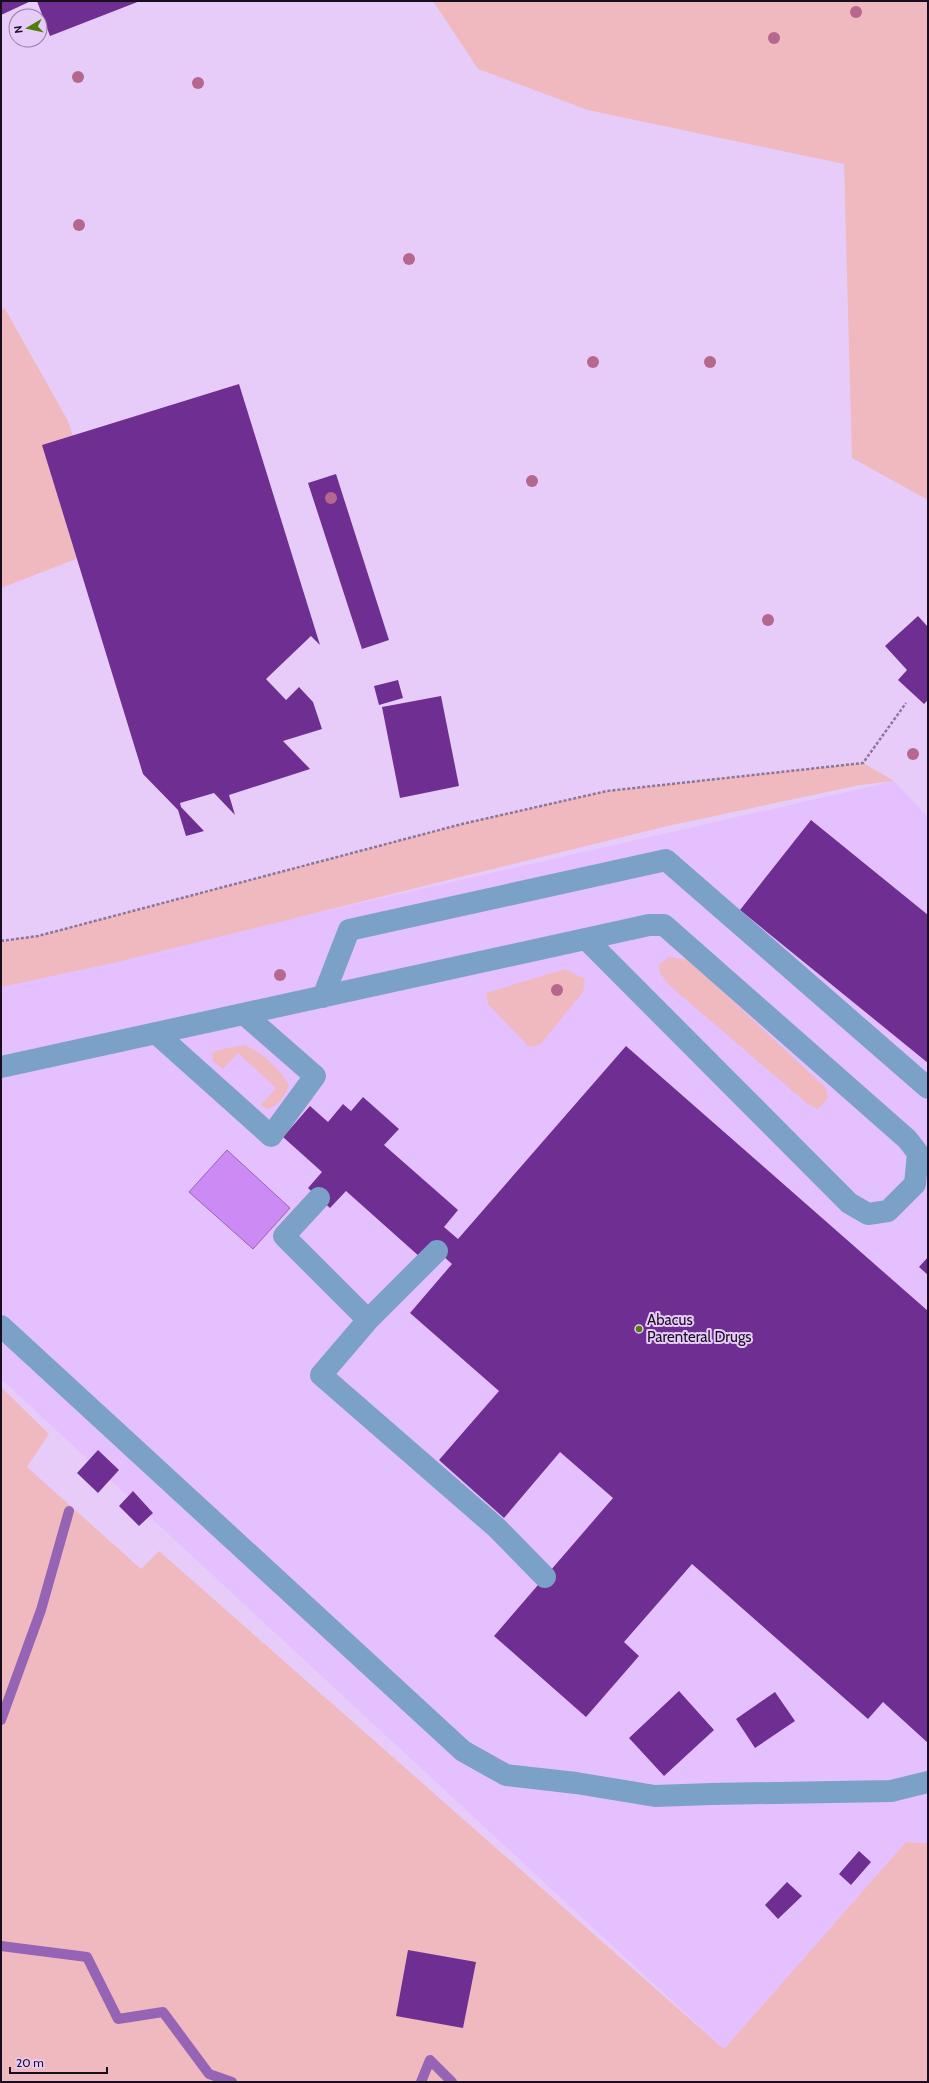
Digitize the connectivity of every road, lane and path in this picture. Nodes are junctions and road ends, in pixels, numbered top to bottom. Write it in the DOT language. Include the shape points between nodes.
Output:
graph roads {
  1 [pos="906,703"];
  2 [pos="586,939"];
  3 [pos="1,941"];
  4 [pos="324,997"];
  5 [pos="244,1014"];
  6 [pos="156,1033"];
  7 [pos="1,1067"];
  8 [pos="928,1088"];
  9 [pos="319,1198"];
  10 [pos="437,1251"];
  11 [pos="368,1320"];
  12 [pos="1,1326"];
  13 [pos="544,1577"];
  14 [pos="928,1782"];
  1 -- 3 [label="path" via="863,764 607,791 462,824 38,936"];
  2 -- 2 [label="lane" via="649,925 664,925 907,1139 918,1153 915,1184 888,1211 868,1214 849,1203"];
  2 -- 4 [label="lane"];
  4 -- 5 [label="lane"];
  4 -- 8 [label="lane" via="349,930 666,860"];
  5 -- 6 [label="lane"];
  5 -- 6 [label="lane" via="315,1076 271,1136"];
  6 -- 7 [label="lane"];
  9 -- 11 [label="lane" via="284,1236"];
  10 -- 11 [label="lane"];
  11 -- 13 [label="lane" via="321,1375 497,1528"];
  12 -- 14 [label="lane" via="464,1751 506,1775 655,1796 891,1791"];
}
